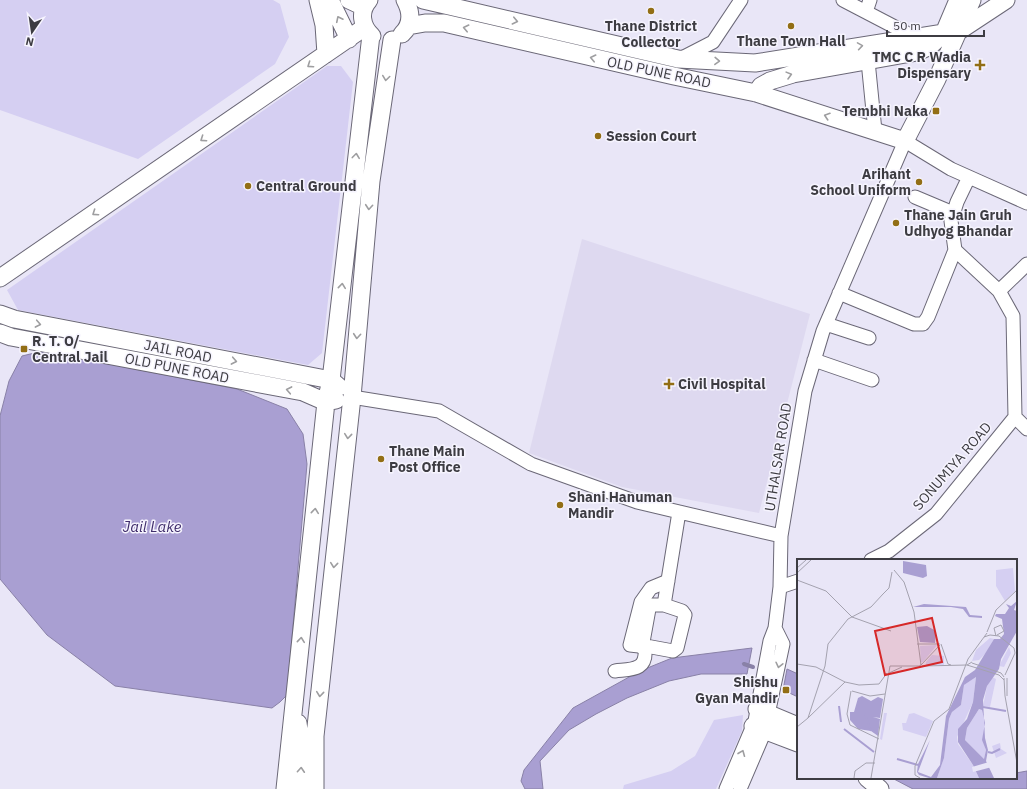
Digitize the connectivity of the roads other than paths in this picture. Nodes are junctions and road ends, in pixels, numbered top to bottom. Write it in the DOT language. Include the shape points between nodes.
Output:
graph roads {
  1 [pos="318,0"];
  2 [pos="330,0"];
  3 [pos="349,0"];
  4 [pos="405,0"];
  5 [pos="423,0"];
  6 [pos="741,0"];
  7 [pos="843,0"];
  8 [pos="958,0"];
  9 [pos="972,0"];
  10 [pos="1006,0"];
  11 [pos="365,3"];
  12 [pos="868,6"];
  13 [pos="408,26"];
  14 [pos="368,31"];
  15 [pos="952,32"];
  16 [pos="914,37"];
  17 [pos="349,38"];
  18 [pos="392,40"];
  19 [pos="326,54"];
  20 [pos="678,59"];
  21 [pos="868,61"];
  22 [pos="756,93"];
  23 [pos="875,131"];
  24 [pos="904,141"];
  25 [pos="969,177"];
  26 [pos="915,197"];
  27 [pos="1027,203"];
  28 [pos="953,213"];
  29 [pos="955,250"];
  30 [pos="1027,264"];
  31 [pos="0,278"];
  32 [pos="999,291"];
  33 [pos="839,294"];
  34 [pos="0,314"];
  35 [pos="826,324"];
  36 [pos="0,333"];
  37 [pos="869,338"];
  38 [pos="814,360"];
  39 [pos="331,380"];
  40 [pos="872,380"];
  41 [pos="352,397"];
  42 [pos="326,402"];
  43 [pos="1015,417"];
  44 [pos="1027,429"];
  45 [pos="679,512"];
  46 [pos="781,536"];
  47 [pos="873,559"];
  48 [pos="668,581"];
  49 [pos="797,582"];
  50 [pos="780,587"];
  51 [pos="664,605"];
  52 [pos="615,671"];
  53 [pos="297,679"];
  54 [pos="762,711"];
  55 [pos="797,726"];
  56 [pos="758,728"];
  57 [pos="797,743"];
  58 [pos="868,779"];
  59 [pos="285,789"];
  60 [pos="299,789"];
  61 [pos="315,789"];
  62 [pos="726,789"];
  63 [pos="740,789"];
  64 [pos="880,789"];
  1 -- 19 [label="main road" via="324,25"];
  17 -- 2 [label="main road, one-way"];
  3 -- 11 [label="main road"];
  4 -- 13 [label="main road" via="409,8"];
  5 -- 20 [label="main road, OLD PUNE ROAD, one-way"];
  6 -- 20 [label="street" via="713,42"];
  7 -- 12 [label="street"];
  8 -- 15 [label="main road"];
  9 -- 15 [label="main road"];
  10 -- 15 [label="main road"];
  11 -- 14 [label="main road" via="362,18"];
  12 -- 16 [label="street"];
  13 -- 18 [label="main road" via="399,37"];
  22 -- 13 [label="main road, OLD PUNE ROAD, one-way" via="444,23"];
  14 -- 17 [label="main road"];
  14 -- 18 [label="main road" via="381,40"];
  39 -- 14 [label="main road, one-way"];
  15 -- 16 [label="main road, OLD PUNE ROAD"];
  15 -- 21 [label="main road" via="917,52"];
  15 -- 24 [label="main road" via="937,79"];
  20 -- 16 [label="main road, OLD PUNE ROAD, one-way" via="755,63"];
  17 -- 19 [label="main road"];
  18 -- 41 [label="main road, one-way" via="371,181"];
  19 -- 31 [label="main road, one-way"];
  22 -- 21 [label="main road, one-way" via="761,86 770,81 793,74"];
  21 -- 23 [label="street"];
  23 -- 22 [label="main road, OLD PUNE ROAD, one-way"];
  23 -- 24 [label="main road, OLD PUNE ROAD"];
  24 -- 25 [label="street"];
  24 -- 33 [label="street, UTHALSAR ROAD"];
  25 -- 27 [label="street"];
  25 -- 28 [label="street"];
  26 -- 28 [label="street"];
  28 -- 29 [label="street" via="951,221"];
  29 -- 32 [label="street"];
  29 -- 33 [label="street" via="923,324 914,324"];
  30 -- 32 [label="street"];
  32 -- 43 [label="street" via="1013,316"];
  33 -- 35 [label="street, UTHALSAR ROAD"];
  34 -- 39 [label="main road, JAIL ROAD, one-way" via="14,319"];
  35 -- 37 [label="street"];
  35 -- 38 [label="street, UTHALSAR ROAD"];
  42 -- 36 [label="main road, OLD PUNE ROAD, one-way" via="303,392"];
  38 -- 40 [label="street"];
  38 -- 46 [label="street, UTHALSAR ROAD" via="805,391"];
  39 -- 41 [label="main road, JAIL ROAD"];
  39 -- 42 [label="main road"];
  41 -- 42 [label="main road"];
  41 -- 45 [label="street" via="439,411 531,464 637,502"];
  41 -- 61 [label="main road, one-way" via="315,736"];
  53 -- 42 [label="main road, one-way"];
  43 -- 44 [label="street"];
  43 -- 47 [label="street, SONUMIYA ROAD" via="936,514 889,551"];
  45 -- 46 [label="street"];
  45 -- 48 [label="street"];
  46 -- 50 [label="street, UTHALSAR ROAD"];
  48 -- 51 [label="street"];
  48 -- 52 [label="street" via="651,588 641,602 627,645 645,649 644,660 634,669"];
  49 -- 50 [label="street"];
  50 -- 54 [label="street, UTHALSAR ROAD" via="776,628 770,641"];
  53 -- 59 [label="main road"];
  60 -- 53 [label="main road, one-way" via="302,752 297,713"];
  54 -- 55 [label="main road"];
  54 -- 56 [label="street, UTHALSAR ROAD"];
  56 -- 57 [label="main road"];
  62 -- 56 [label="street, one-way"];
  56 -- 63 [label="street"];
  58 -- 64 [label="main road"];
}
